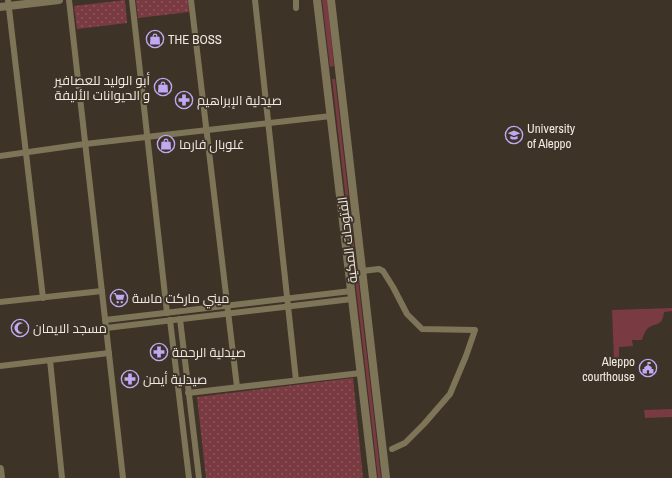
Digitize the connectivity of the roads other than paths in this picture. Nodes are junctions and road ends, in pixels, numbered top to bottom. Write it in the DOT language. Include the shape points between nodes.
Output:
graph roads {
  1 [pos="59,0"];
  2 [pos="69,0"];
  3 [pos="132,0"];
  4 [pos="191,0"];
  5 [pos="255,0"];
  6 [pos="296,0"];
  7 [pos="317,0"];
  8 [pos="331,0"];
  9 [pos="6,4"];
  10 [pos="296,8"];
  11 [pos="340,73"];
  12 [pos="326,74"];
  13 [pos="330,116"];
  14 [pos="268,123"];
  15 [pos="206,130"];
  16 [pos="147,137"];
  17 [pos="85,144"];
  18 [pos="26,153"];
  19 [pos="0,156"];
  20 [pos="362,271"];
  21 [pos="102,291"];
  22 [pos="351,295"];
  23 [pos="43,298"];
  24 [pos="287,298"];
  25 [pos="0,302"];
  26 [pos="227,306"];
  27 [pos="288,307"];
  28 [pos="167,312"];
  29 [pos="228,314"];
  30 [pos="180,319"];
  31 [pos="105,320"];
  32 [pos="170,320"];
  33 [pos="106,328"];
  34 [pos="109,354"];
  35 [pos="50,360"];
  36 [pos="0,366"];
  37 [pos="360,373"];
  38 [pos="296,380"];
  39 [pos="237,388"];
  40 [pos="188,393"];
  41 [pos="392,449"];
  42 [pos="0,469"];
  43 [pos="1,478"];
  44 [pos="62,478"];
  45 [pos="123,478"];
  46 [pos="189,478"];
  47 [pos="199,478"];
  48 [pos="373,478"];
  49 [pos="386,478"];
  1 -- 9 [label="street"];
  2 -- 17 [label="street"];
  3 -- 16 [label="street"];
  4 -- 15 [label="street"];
  5 -- 14 [label="street"];
  6 -- 10 [label="street"];
  7 -- 12 [label="street"];
  8 -- 11 [label="street, الفتوحات المكية"];
  9 -- 18 [label="street"];
  11 -- 12 [label="street"];
  11 -- 20 [label="street, الفتوحات المكية"];
  12 -- 13 [label="street"];
  13 -- 14 [label="street"];
  13 -- 22 [label="street"];
  14 -- 15 [label="street"];
  14 -- 24 [label="street"];
  15 -- 16 [label="street"];
  15 -- 26 [label="street"];
  16 -- 17 [label="street"];
  16 -- 28 [label="street"];
  17 -- 18 [label="street"];
  17 -- 21 [label="street"];
  18 -- 19 [label="street"];
  18 -- 23 [label="street"];
  20 -- 41 [label="street" via="378,268 383,271 407,314 422,329 474,330 450,394 405,443"];
  20 -- 49 [label="street, الفتوحات المكية"];
  21 -- 23 [label="street"];
  21 -- 31 [label="street"];
  22 -- 24 [label="street"];
  22 -- 27 [label="street"];
  22 -- 37 [label="street"];
  23 -- 25 [label="street"];
  24 -- 26 [label="street"];
  24 -- 27 [label="street"];
  26 -- 28 [label="street"];
  26 -- 29 [label="street"];
  27 -- 29 [label="street"];
  27 -- 38 [label="street"];
  28 -- 31 [label="street"];
  29 -- 30 [label="street"];
  29 -- 39 [label="street"];
  30 -- 32 [label="street"];
  30 -- 40 [label="street"];
  31 -- 33 [label="street"];
  32 -- 33 [label="street"];
  32 -- 46 [label="street"];
  33 -- 34 [label="street"];
  34 -- 35 [label="street"];
  34 -- 45 [label="street"];
  35 -- 36 [label="street"];
  35 -- 44 [label="street"];
  37 -- 38 [label="street"];
  37 -- 48 [label="street"];
  38 -- 39 [label="street"];
  39 -- 40 [label="street"];
  40 -- 47 [label="street"];
  42 -- 43 [label="street"];
}
